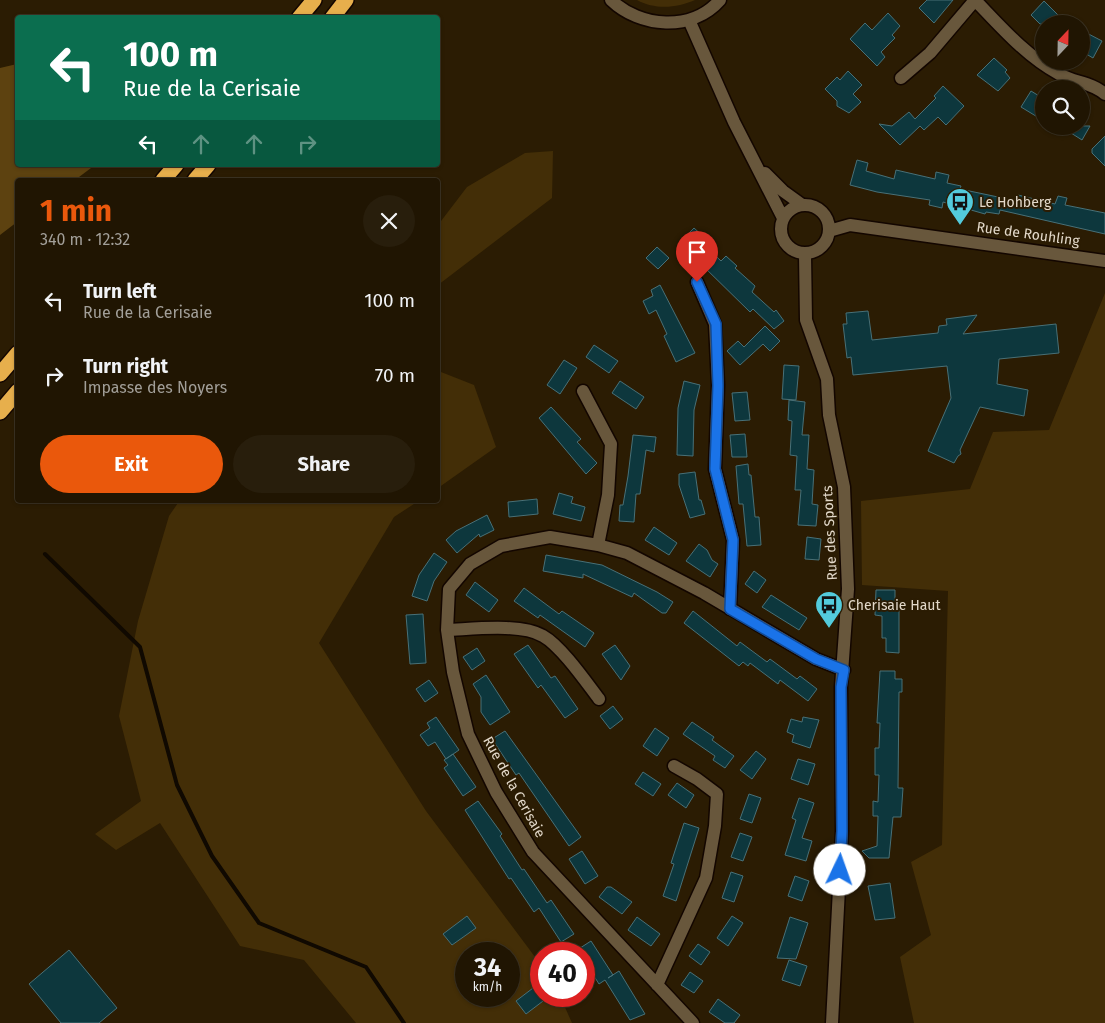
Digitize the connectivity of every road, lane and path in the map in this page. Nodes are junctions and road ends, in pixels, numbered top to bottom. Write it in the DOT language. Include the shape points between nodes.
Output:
graph roads {
  1 [pos="314,0"];
  2 [pos="346,0"];
  3 [pos="610,0"];
  4 [pos="720,0"];
  5 [pos="975,0"];
  6 [pos="302,15"];
  7 [pos="334,15"];
  8 [pos="689,20"];
  9 [pos="901,78"];
  10 [pos="1105,94"];
  11 [pos="753,160"];
  12 [pos="174,167"];
  13 [pos="206,167"];
  14 [pos="165,178"];
  15 [pos="197,178"];
  16 [pos="801,204"];
  17 [pos="783,218"];
  18 [pos="829,231"];
  19 [pos="805,255"];
  20 [pos="1105,260"];
  21 [pos="697,282"];
  22 [pos="15,356"];
  23 [pos="0,374"];
  24 [pos="583,391"];
  25 [pos="15,394"];
  26 [pos="0,412"];
  27 [pos="598,545"];
  28 [pos="730,609"];
  29 [pos="448,630"];
  30 [pos="844,670"];
  31 [pos="599,699"];
  32 [pos="674,766"];
  33 [pos="657,986"];
  34 [pos="693,1023"];
  35 [pos="832,1023"];
  1 -- 6 [label="highway"];
  2 -- 7 [label="highway"];
  3 -- 8 [label="street" via="642,20 664,23"];
  4 -- 8 [label="street"];
  5 -- 9 [label="street" via="930,52"];
  5 -- 10 [label="street" via="1031,57 1062,76 1095,85"];
  8 -- 11 [label="street"];
  11 -- 16 [label="street" via="783,191"];
  11 -- 17 [label="street"];
  12 -- 14 [label="highway"];
  13 -- 15 [label="highway"];
  16 -- 17 [label="street"];
  16 -- 18 [label="street" via="823,213"];
  17 -- 19 [label="street" via="780,226 784,241 791,249"];
  18 -- 19 [label="street" via="823,246"];
  18 -- 20 [label="street, Rue de Rouhling" via="850,225"];
  19 -- 30 [label="street, Rue des Sports" via="806,320 827,379 830,415 844,487 848,589"];
  21 -- 28 [label="street" via="716,324 715,469 733,540"];
  22 -- 23 [label="highway"];
  24 -- 27 [label="street" via="611,444 608,495"];
  25 -- 26 [label="highway"];
  27 -- 28 [label="street, Rue de la Cerisaie" via="627,553"];
  27 -- 29 [label="street, Rue de la Cerisaie" via="550,537 501,546 470,564 449,589"];
  28 -- 30 [label="street, Rue de la Cerisaie" via="816,659"];
  29 -- 31 [label="street" via="520,629 543,636 577,669"];
  29 -- 33 [label="street, Rue de la Cerisaie" via="453,672 468,734 496,792 532,852"];
  30 -- 35 [label="street, Rue des Sports" via="841,687 842,831"];
  32 -- 33 [label="street" via="717,794 715,826 706,878"];
  33 -- 34 [label="street, Rue de la Cerisaie"];
}
